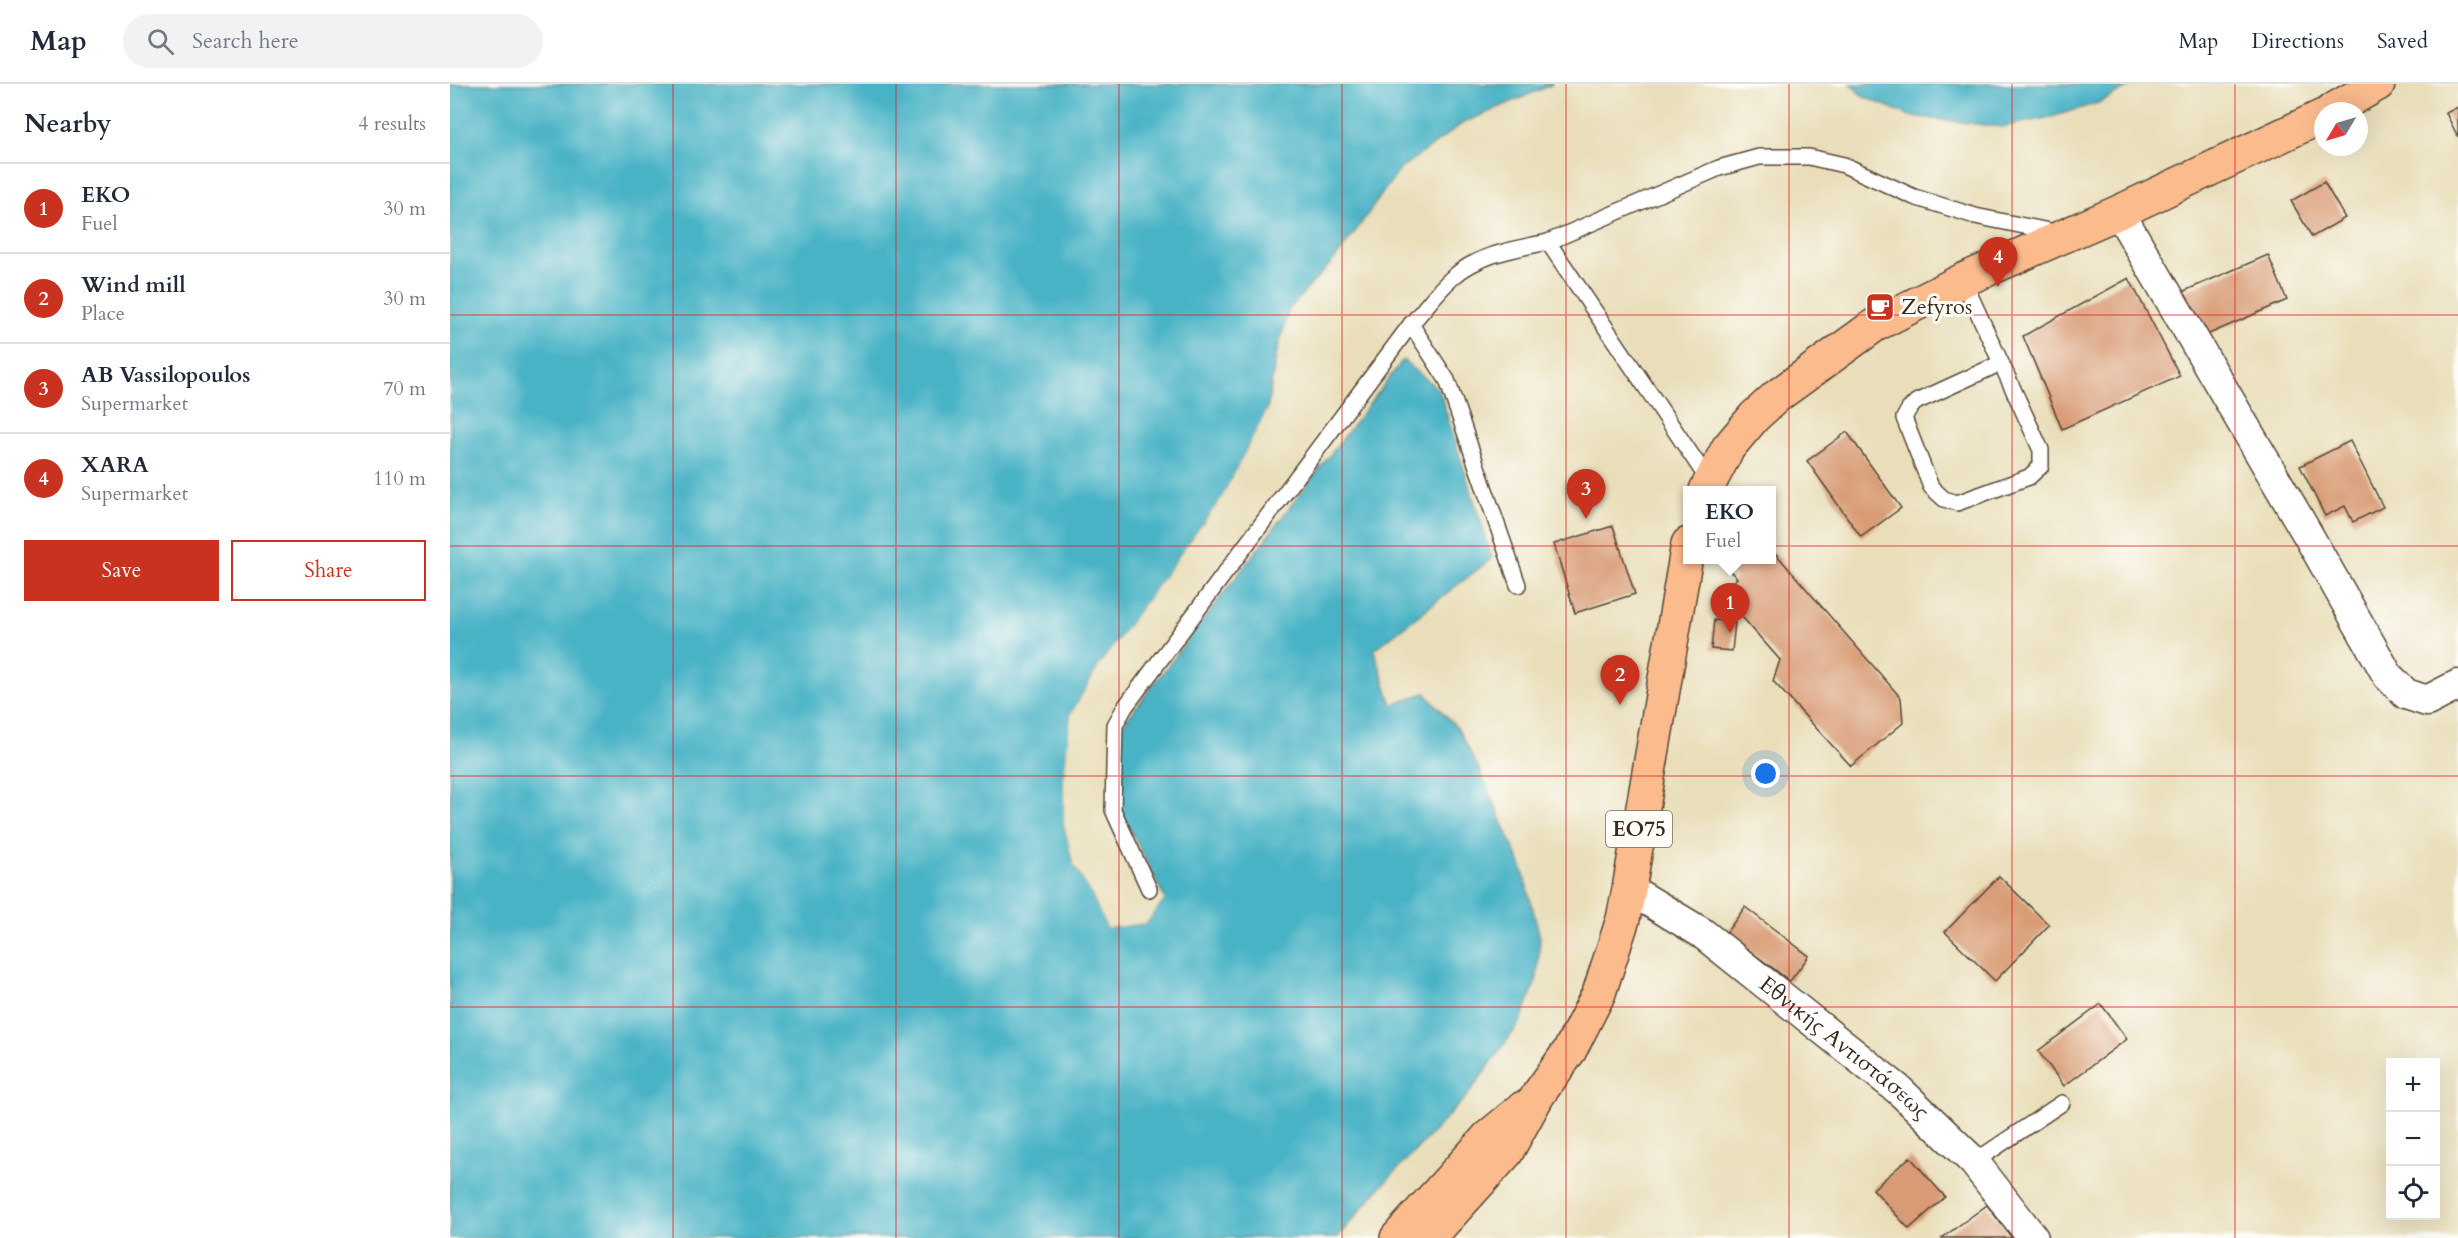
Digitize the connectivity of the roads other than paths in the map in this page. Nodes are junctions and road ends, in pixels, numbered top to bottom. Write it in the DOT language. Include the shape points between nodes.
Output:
graph roads {
  1 [pos="2378,84"];
  2 [pos="2347,102"];
  3 [pos="2314,121"];
  4 [pos="2119,212"];
  5 [pos="2068,234"];
  6 [pos="1548,242"];
  7 [pos="1963,280"];
  8 [pos="1411,324"];
  9 [pos="2001,363"];
  10 [pos="1707,486"];
  11 [pos="1685,564"];
  12 [pos="1518,585"];
  13 [pos="2458,685"];
  14 [pos="1149,889"];
  15 [pos="1629,889"];
  16 [pos="1538,1095"];
  17 [pos="2062,1103"];
  18 [pos="1974,1162"];
  19 [pos="1397,1238"];
  20 [pos="1429,1238"];
  21 [pos="2032,1238"];
  1 -- 2 [label="main road"];
  3 -- 4 [label="main road"];
  4 -- 5 [label="main road"];
  4 -- 13 [label="street" via="2388,676 2406,694 2427,701"];
  5 -- 6 [label="lane" via="1975,216 1914,197 1844,165 1809,158 1759,157 1719,168"];
  5 -- 7 [label="main road"];
  6 -- 8 [label="lane" via="1495,254 1470,265 1452,278"];
  6 -- 10 [label="lane"];
  7 -- 9 [label="lane"];
  7 -- 10 [label="main road" via="1875,325 1777,396 1739,433"];
  8 -- 12 [label="lane" via="1447,380"];
  8 -- 14 [label="lane" via="1115,725 1113,810"];
  9 -- 9 [label="lane" via="1916,402 1904,418 1931,487 1944,499 1957,503 2030,477 2041,466 2041,450"];
  11 -- 15 [label="main road, ΕΟ75"];
  15 -- 16 [label="main road, ΕΟ75" via="1599,993 1570,1050"];
  15 -- 18 [label="street, Εθνικής Αντιστάσεως" via="1702,933 1899,1090"];
  16 -- 19 [label="main road, ΕΟ75" via="1488,1137"];
  16 -- 20 [label="main road, ΕΟ75" via="1506,1153"];
  17 -- 18 [label="lane"];
  18 -- 21 [label="street, Εθνικής Αντιστάσεως"];
}
